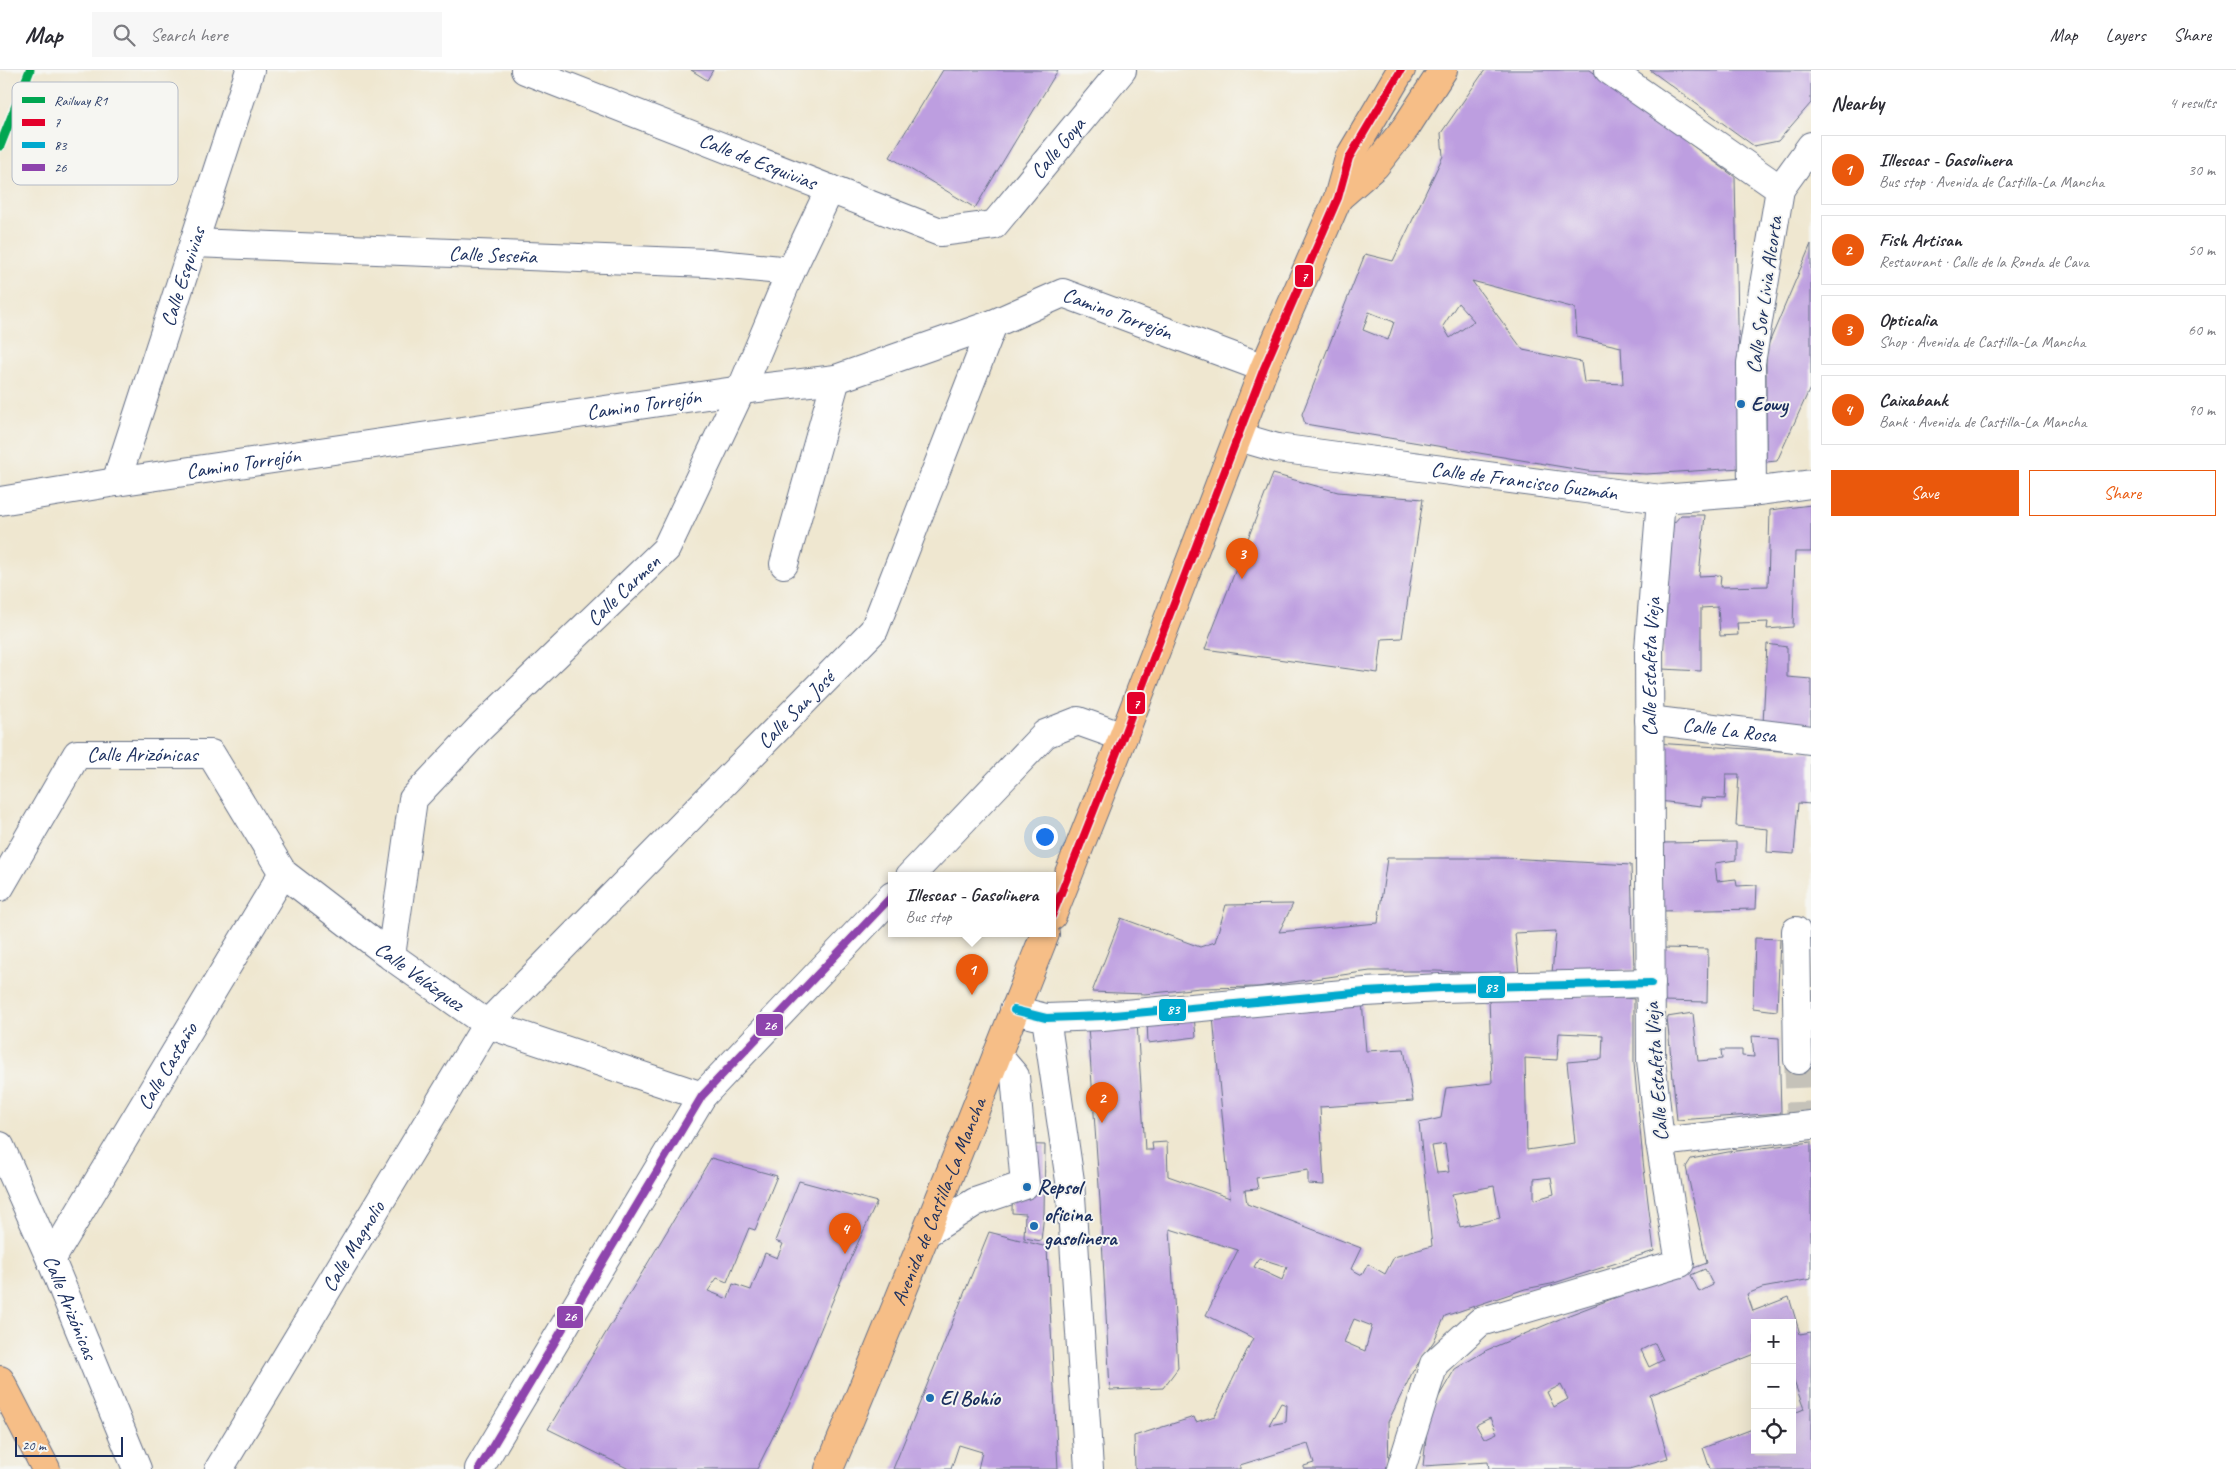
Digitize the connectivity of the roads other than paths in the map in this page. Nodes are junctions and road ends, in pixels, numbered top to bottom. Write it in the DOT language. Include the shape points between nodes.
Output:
graph roads {
  1 [pos="250,70"];
  2 [pos="525,70"];
  3 [pos="1122,70"];
  4 [pos="1401,70"];
  5 [pos="1443,70"];
  6 [pos="1609,70"];
  7 [pos="1811,146"];
  8 [pos="830,189"];
  9 [pos="1780,190"];
  10 [pos="1338,198"];
  11 [pos="994,225"];
  12 [pos="194,243"];
  13 [pos="791,271"];
  14 [pos="993,324"];
  15 [pos="1264,368"];
  16 [pos="836,379"];
  17 [pos="741,390"];
  18 [pos="1239,437"];
  19 [pos="116,482"];
  20 [pos="1811,484"];
  21 [pos="1752,492"];
  22 [pos="1661,498"];
  23 [pos="0,501"];
  24 [pos="784,564"];
  25 [pos="1649,720"];
  26 [pos="1123,738"];
  27 [pos="1811,740"];
  28 [pos="211,754"];
  29 [pos="914,872"];
  30 [pos="283,873"];
  31 [pos="0,887"];
  32 [pos="888,900"];
  33 [pos="1056,906"];
  34 [pos="1796,930"];
  35 [pos="1044,937"];
  36 [pos="391,956"];
  37 [pos="1650,983"];
  38 [pos="1014,1010"];
  39 [pos="1046,1018"];
  40 [pos="488,1024"];
  41 [pos="997,1055"];
  42 [pos="1798,1060"];
  43 [pos="702,1096"];
  44 [pos="1811,1125"];
  45 [pos="1660,1142"];
  46 [pos="0,1146"];
  47 [pos="928,1232"];
  48 [pos="51,1260"];
  49 [pos="0,1380"];
  50 [pos="46,1469"];
  51 [pos="137,1469"];
  52 [pos="219,1469"];
  53 [pos="479,1469"];
  54 [pos="829,1469"];
  55 [pos="1089,1469"];
  56 [pos="1401,1469"];
  1 -- 12 [label="street, Calle Esquivias"];
  2 -- 8 [label="street, Calle de Esquivias"];
  3 -- 11 [label="street, Calle Goya"];
  4 -- 10 [label="main road" via="1350,158"];
  5 -- 10 [label="main road" via="1406,127 1375,166"];
  6 -- 9 [label="street, Calle Sor Livia Alcorta"];
  7 -- 9 [label="street, Calle Sor Livia Alcorta"];
  8 -- 11 [label="street, Calle de Esquivias" via="940,232"];
  8 -- 13 [label="street, Calle Carmen"];
  9 -- 21 [label="street, Calle Sor Livia Alcorta" via="1751,363"];
  10 -- 15 [label="main road"];
  12 -- 13 [label="street, Calle Seseña" via="708,263"];
  12 -- 19 [label="street, Calle Esquivias"];
  13 -- 17 [label="street, Calle Carmen"];
  14 -- 15 [label="street, Camino Torrejón" via="1063,293"];
  14 -- 16 [label="street, Camino Torrejón"];
  14 -- 40 [label="street, Calle San José" via="874,630"];
  15 -- 18 [label="main road"];
  16 -- 17 [label="street, Camino Torrejón"];
  16 -- 24 [label="street"];
  17 -- 19 [label="street, Camino Torrejón"];
  17 -- 36 [label="street, Calle Carmen" via="666,549 479,730 413,799"];
  18 -- 22 [label="street, Calle de Francisco Guzmán" via="1277,448"];
  18 -- 26 [label="main road"];
  19 -- 23 [label="street, Camino Torrejón"];
  20 -- 21 [label="street, Calle de Francisco Guzmán"];
  21 -- 22 [label="street, Calle de Francisco Guzmán"];
  22 -- 25 [label="street, Calle Estafeta Vieja" via="1649,649"];
  25 -- 27 [label="street, Calle La Rosa"];
  25 -- 37 [label="street, Calle Estafeta Vieja"];
  26 -- 29 [label="street" via="1078,721 1045,734"];
  26 -- 33 [label="main road"];
  28 -- 30 [label="street, Calle Velázquez"];
  28 -- 31 [label="street, Calle Arizónicas" via="77,754"];
  30 -- 36 [label="street, Calle Velázquez"];
  30 -- 48 [label="street, Calle Castaño"];
  32 -- 43 [label="street"];
  34 -- 42 [label="street"];
  35 -- 38 [label="main road, Avenida de Castilla-La Mancha"];
  36 -- 40 [label="street, Calle Velázquez"];
  37 -- 39 [label="street" via="1374,992 1103,1016"];
  37 -- 45 [label="street, Calle Estafeta Vieja" via="1651,1060"];
  38 -- 39 [label="street"];
  38 -- 41 [label="main road, Avenida de Castilla-La Mancha"];
  39 -- 55 [label="street" via="1070,1181"];
  40 -- 43 [label="street, Calle Velázquez"];
  40 -- 52 [label="street, Calle Magnolio"];
  41 -- 47 [label="main road, Avenida de Castilla-La Mancha"];
  41 -- 47 [label="street" via="1015,1076 1024,1185 975,1202"];
  43 -- 53 [label="street"];
  44 -- 45 [label="street"];
  45 -- 56 [label="street, Calle Estafeta Vieja" via="1680,1263 1480,1322 1434,1364"];
  46 -- 48 [label="street, Calle Arizónicas"];
  47 -- 54 [label="main road, Avenida de Castilla-La Mancha"];
  48 -- 51 [label="street, Calle Arizónicas"];
  49 -- 50 [label="main road"];
}
